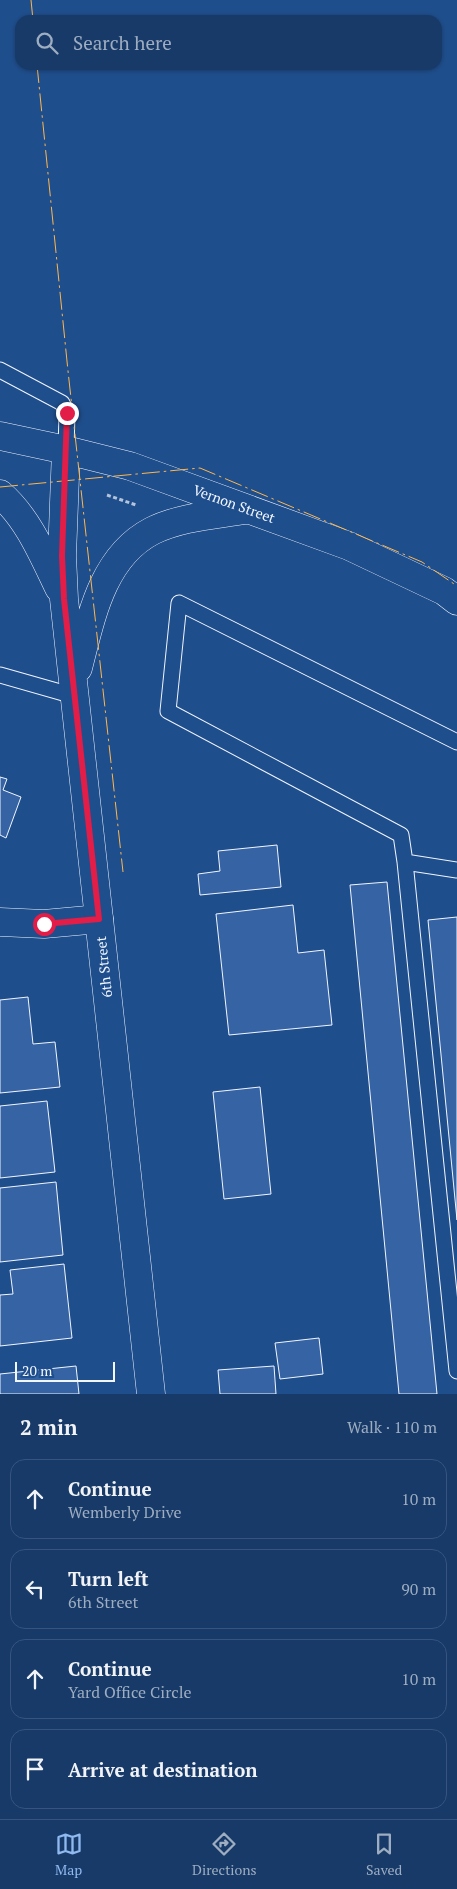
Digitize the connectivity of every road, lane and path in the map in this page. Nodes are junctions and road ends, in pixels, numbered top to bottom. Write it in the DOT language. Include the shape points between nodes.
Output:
graph roads {
  1 [pos="0,370"];
  2 [pos="0,436"];
  3 [pos="66,450"];
  4 [pos="0,494"];
  5 [pos="249,509"];
  6 [pos="64,599"];
  7 [pos="457,600"];
  8 [pos="0,675"];
  9 [pos="74,690"];
  10 [pos="457,742"];
  11 [pos="405,862"];
  12 [pos="457,870"];
  13 [pos="99,919"];
  14 [pos="0,922"];
  15 [pos="457,1371"];
  16 [pos="151,1394"];
  1 -- 3 [label="lane" via="62,403 67,413"];
  2 -- 3 [label="street, Vernon Street"];
  3 -- 5 [label="street, Vernon Street" via="130,466"];
  3 -- 6 [label="street, 6th Street" via="62,556"];
  4 -- 6 [label="street" via="22,518"];
  5 -- 7 [label="street, Vernon Street" via="349,546"];
  5 -- 9 [label="street" via="181,521 152,531 130,545 114,563 98,596"];
  6 -- 9 [label="street, 6th Street"];
  8 -- 9 [label="lane"];
  9 -- 13 [label="street, 6th Street"];
  10 -- 11 [label="lane" via="179,603 168,711 401,835"];
  11 -- 12 [label="lane"];
  11 -- 15 [label="lane"];
  13 -- 14 [label="street" via="44,924"];
  13 -- 16 [label="street, 6th Street"];
}
